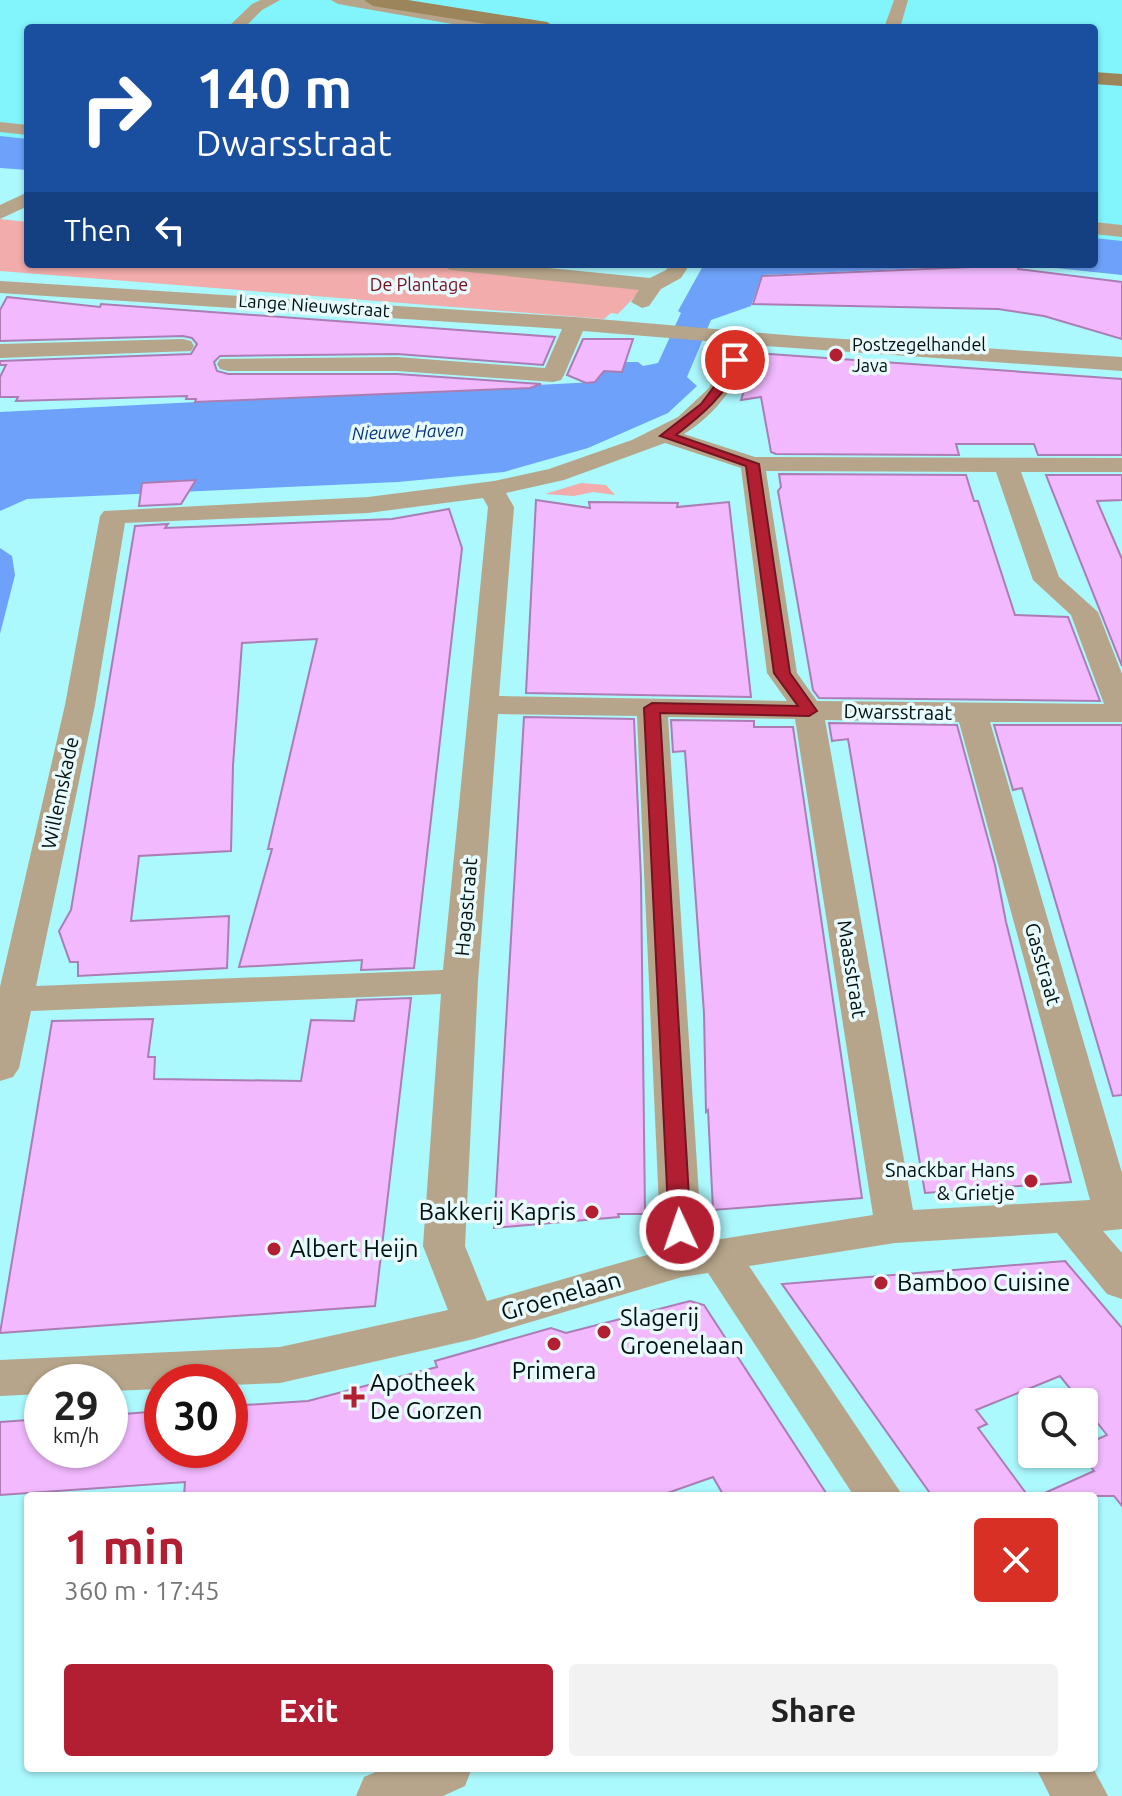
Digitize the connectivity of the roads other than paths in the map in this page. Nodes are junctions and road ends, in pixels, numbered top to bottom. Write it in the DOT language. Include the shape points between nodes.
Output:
graph roads {
  1 [pos="273,0"];
  2 [pos="338,0"];
  3 [pos="373,0"];
  4 [pos="901,0"];
  5 [pos="239,24"];
  6 [pos="478,24"];
  7 [pos="522,24"];
  8 [pos="893,24"];
  9 [pos="1098,78"];
  10 [pos="1122,80"];
  11 [pos="0,127"];
  12 [pos="24,130"];
  13 [pos="24,200"];
  14 [pos="0,215"];
  15 [pos="24,219"];
  16 [pos="1098,228"];
  17 [pos="1122,231"];
  18 [pos="489,268"];
  19 [pos="678,268"];
  20 [pos="653,285"];
  21 [pos="0,287"];
  22 [pos="95,291"];
  23 [pos="575,323"];
  24 [pos="627,327"];
  25 [pos="77,334"];
  26 [pos="744,338"];
  27 [pos="183,346"];
  28 [pos="0,351"];
  29 [pos="228,364"];
  30 [pos="1122,364"];
  31 [pos="666,436"];
  32 [pos="753,464"];
  33 [pos="1006,464"];
  34 [pos="1122,465"];
  35 [pos="492,490"];
  36 [pos="482,705"];
  37 [pos="652,708"];
  38 [pos="809,711"];
  39 [pos="972,713"];
  40 [pos="1122,713"];
  41 [pos="460,981"];
  42 [pos="16,999"];
  43 [pos="0,1068"];
  44 [pos="1118,1215"];
  45 [pos="1068,1218"];
  46 [pos="895,1227"];
  47 [pos="701,1259"];
  48 [pos="1122,1282"];
  49 [pos="474,1322"];
  50 [pos="0,1378"];
  51 [pos="877,1492"];
  52 [pos="437,1772"];
  53 [pos="1065,1772"];
  54 [pos="383,1796"];
  55 [pos="1081,1796"];
  1 -- 5 [label="street"];
  2 -- 6 [label="street"];
  3 -- 7 [label="street"];
  4 -- 8 [label="street"];
  9 -- 10 [label="street"];
  11 -- 12 [label="street"];
  13 -- 14 [label="street"];
  14 -- 15 [label="street"];
  16 -- 17 [label="street"];
  18 -- 20 [label="street"];
  19 -- 20 [label="street"];
  20 -- 24 [label="street"];
  21 -- 22 [label="street, Lange Nieuwstraat"];
  22 -- 23 [label="street, Lange Nieuwstraat"];
  22 -- 25 [label="street"];
  23 -- 24 [label="street, Lange Nieuwstraat"];
  23 -- 29 [label="street" via="553,375 397,364"];
  24 -- 26 [label="street, Lange Nieuwstraat"];
  25 -- 27 [label="street"];
  25 -- 28 [label="street"];
  26 -- 30 [label="street, Lange Nieuwstraat"];
  26 -- 31 [label="street" via="728,377 705,406"];
  31 -- 32 [label="street"];
  31 -- 35 [label="street" via="541,479"];
  32 -- 33 [label="street"];
  32 -- 38 [label="street" via="782,673"];
  33 -- 34 [label="street"];
  33 -- 40 [label="street" via="1047,580 1084,612"];
  35 -- 36 [label="street, Hagastraat" via="501,507"];
  35 -- 42 [label="street, Willemskade" via="413,502 113,516 80,705"];
  36 -- 37 [label="street, Dwarsstraat"];
  36 -- 41 [label="street, Hagastraat"];
  37 -- 38 [label="street, Dwarsstraat"];
  37 -- 47 [label="street"];
  38 -- 39 [label="street, Dwarsstraat"];
  38 -- 46 [label="street, Maasstraat"];
  39 -- 40 [label="street, Dwarsstraat"];
  39 -- 44 [label="street, Gasstraat"];
  41 -- 42 [label="street"];
  41 -- 49 [label="street, Hagastraat" via="444,1246"];
  42 -- 43 [label="street, Willemskade"];
  44 -- 45 [label="street, Groenelaan"];
  45 -- 46 [label="street, Groenelaan"];
  45 -- 48 [label="street"];
  46 -- 47 [label="street, Groenelaan"];
  47 -- 49 [label="street, Groenelaan"];
  47 -- 51 [label="street"];
  49 -- 50 [label="street, Groenelaan" via="280,1365"];
  52 -- 54 [label="street"];
  53 -- 55 [label="street"];
}
